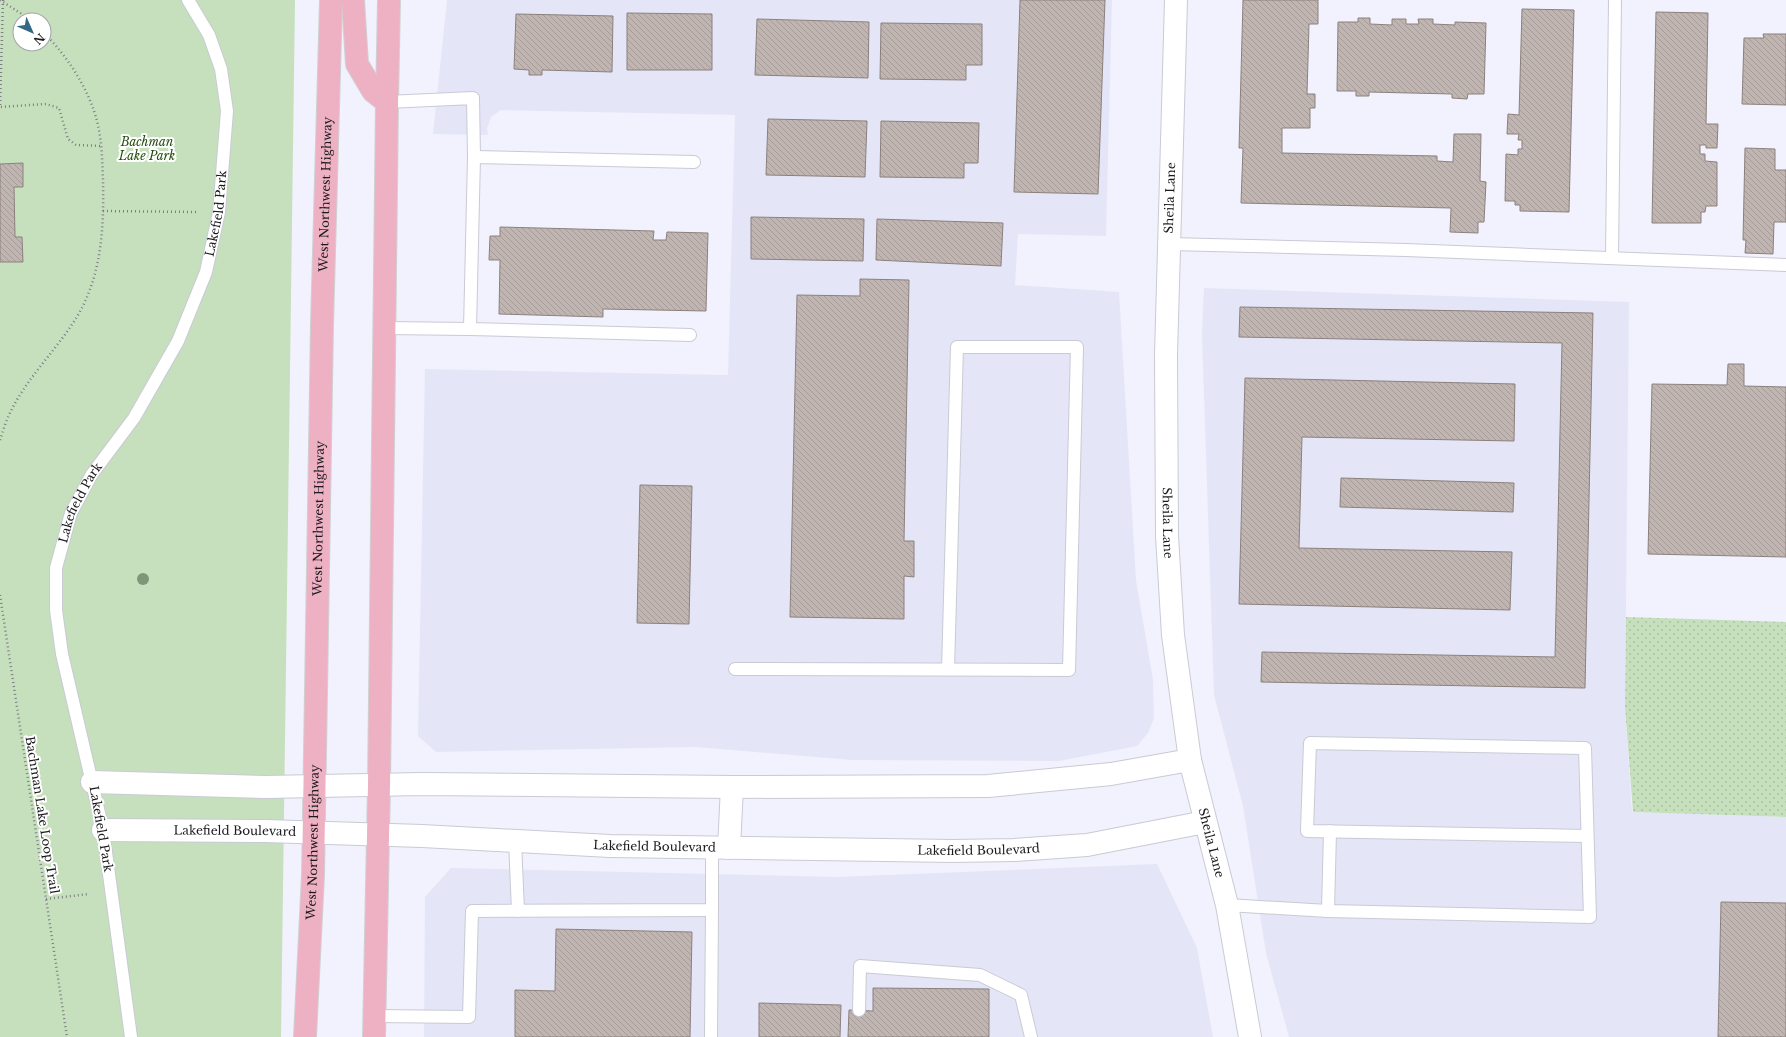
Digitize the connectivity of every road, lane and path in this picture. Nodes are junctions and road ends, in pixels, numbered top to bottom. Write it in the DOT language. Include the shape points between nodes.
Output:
graph roads {
  1 [pos="2,0"];
  2 [pos="188,0"];
  3 [pos="331,0"];
  4 [pos="353,0"];
  5 [pos="389,0"];
  6 [pos="1176,0"];
  7 [pos="1615,0"];
  8 [pos="19,12"];
  9 [pos="52,42"];
  10 [pos="387,102"];
  11 [pos="102,146"];
  12 [pos="474,157"];
  13 [pos="694,162"];
  14 [pos="104,211"];
  15 [pos="219,212"];
  16 [pos="1169,244"];
  17 [pos="1612,258"];
  18 [pos="1786,265"];
  19 [pos="384,328"];
  20 [pos="470,329"];
  21 [pos="690,335"];
  22 [pos="0,440"];
  23 [pos="0,595"];
  24 [pos="735,669"];
  25 [pos="948,670"];
  26 [pos="1190,760"];
  27 [pos="92,782"];
  28 [pos="379,785"];
  29 [pos="315,786"];
  30 [pos="732,787"];
  31 [pos="1205,822"];
  32 [pos="103,830"];
  33 [pos="1330,831"];
  34 [pos="314,833"];
  35 [pos="378,835"];
  36 [pos="1588,836"];
  37 [pos="515,841"];
  38 [pos="720,848"];
  39 [pos="111,891"];
  40 [pos="46,899"];
  41 [pos="1227,905"];
  42 [pos="712,910"];
  43 [pos="518,911"];
  44 [pos="1328,911"];
  45 [pos="859,1010"];
  46 [pos="375,1016"];
  47 [pos="67,1037"];
  48 [pos="131,1037"];
  49 [pos="305,1037"];
  50 [pos="374,1037"];
  51 [pos="711,1037"];
  52 [pos="1031,1037"];
  53 [pos="1250,1037"];
  1 -- 8 [label="path"];
  1 -- 11 [label="path" via="0,107 46,104 59,108 68,139 76,145"];
  2 -- 15 [label="lane, Lakefield Park" via="209,34 222,76 227,111"];
  3 -- 29 [label="main road, West Northwest Highway" via="322,324"];
  4 -- 10 [label="main road" via="357,64 373,91"];
  5 -- 10 [label="main road"];
  6 -- 16 [label="street, Sheila Lane"];
  7 -- 17 [label="lane"];
  9 -- 11 [label="path" via="70,62 82,83 94,111"];
  10 -- 12 [label="lane" via="473,98"];
  10 -- 19 [label="main road"];
  11 -- 14 [label="path"];
  12 -- 13 [label="lane"];
  12 -- 20 [label="lane"];
  14 -- 15 [label="path"];
  14 -- 22 [label="path" via="100,251 93,283 74,320 25,387 9,415"];
  15 -- 27 [label="lane, Lakefield Park" via="206,272 178,341 134,418 92,474 71,513 56,568 56,610 62,654"];
  16 -- 17 [label="lane"];
  16 -- 26 [label="street, Sheila Lane" via="1166,355 1167,536 1173,635"];
  17 -- 18 [label="lane"];
  19 -- 20 [label="lane"];
  19 -- 28 [label="main road"];
  20 -- 21 [label="lane"];
  23 -- 40 [label="path, Bachman Lake Loop Trail"];
  24 -- 25 [label="lane"];
  25 -- 25 [label="lane" via="1069,670 1077,348 957,347"];
  26 -- 30 [label="street" via="1111,774 988,786"];
  26 -- 31 [label="street, Sheila Lane"];
  27 -- 29 [label="street"];
  27 -- 32 [label="lane, Lakefield Park"];
  28 -- 29 [label="street"];
  28 -- 30 [label="street"];
  28 -- 35 [label="main road"];
  29 -- 34 [label="main road, West Northwest Highway"];
  30 -- 38 [label="street"];
  31 -- 38 [label="street, Lakefield Boulevard" via="1087,845 1014,850 953,852"];
  31 -- 41 [label="street, Sheila Lane"];
  32 -- 34 [label="street, Lakefield Boulevard"];
  32 -- 39 [label="lane, Lakefield Park"];
  33 -- 36 [label="lane"];
  33 -- 36 [label="lane" via="1307,831 1310,743 1585,748"];
  33 -- 44 [label="lane"];
  34 -- 35 [label="street, Lakefield Boulevard"];
  34 -- 49 [label="main road, West Northwest Highway"];
  35 -- 37 [label="street, Lakefield Boulevard"];
  35 -- 46 [label="main road"];
  36 -- 44 [label="lane" via="1590,917"];
  37 -- 38 [label="street, Lakefield Boulevard"];
  37 -- 43 [label="lane"];
  38 -- 42 [label="lane"];
  39 -- 40 [label="path"];
  39 -- 48 [label="lane, Lakefield Park"];
  40 -- 47 [label="path, Bachman Lake Loop Trail"];
  41 -- 44 [label="lane"];
  41 -- 53 [label="street, Sheila Lane"];
  42 -- 43 [label="lane"];
  42 -- 51 [label="lane"];
  43 -- 46 [label="lane" via="472,911 469,1017"];
  45 -- 52 [label="lane" via="860,966 980,974 1021,995"];
  46 -- 50 [label="main road"];
}
